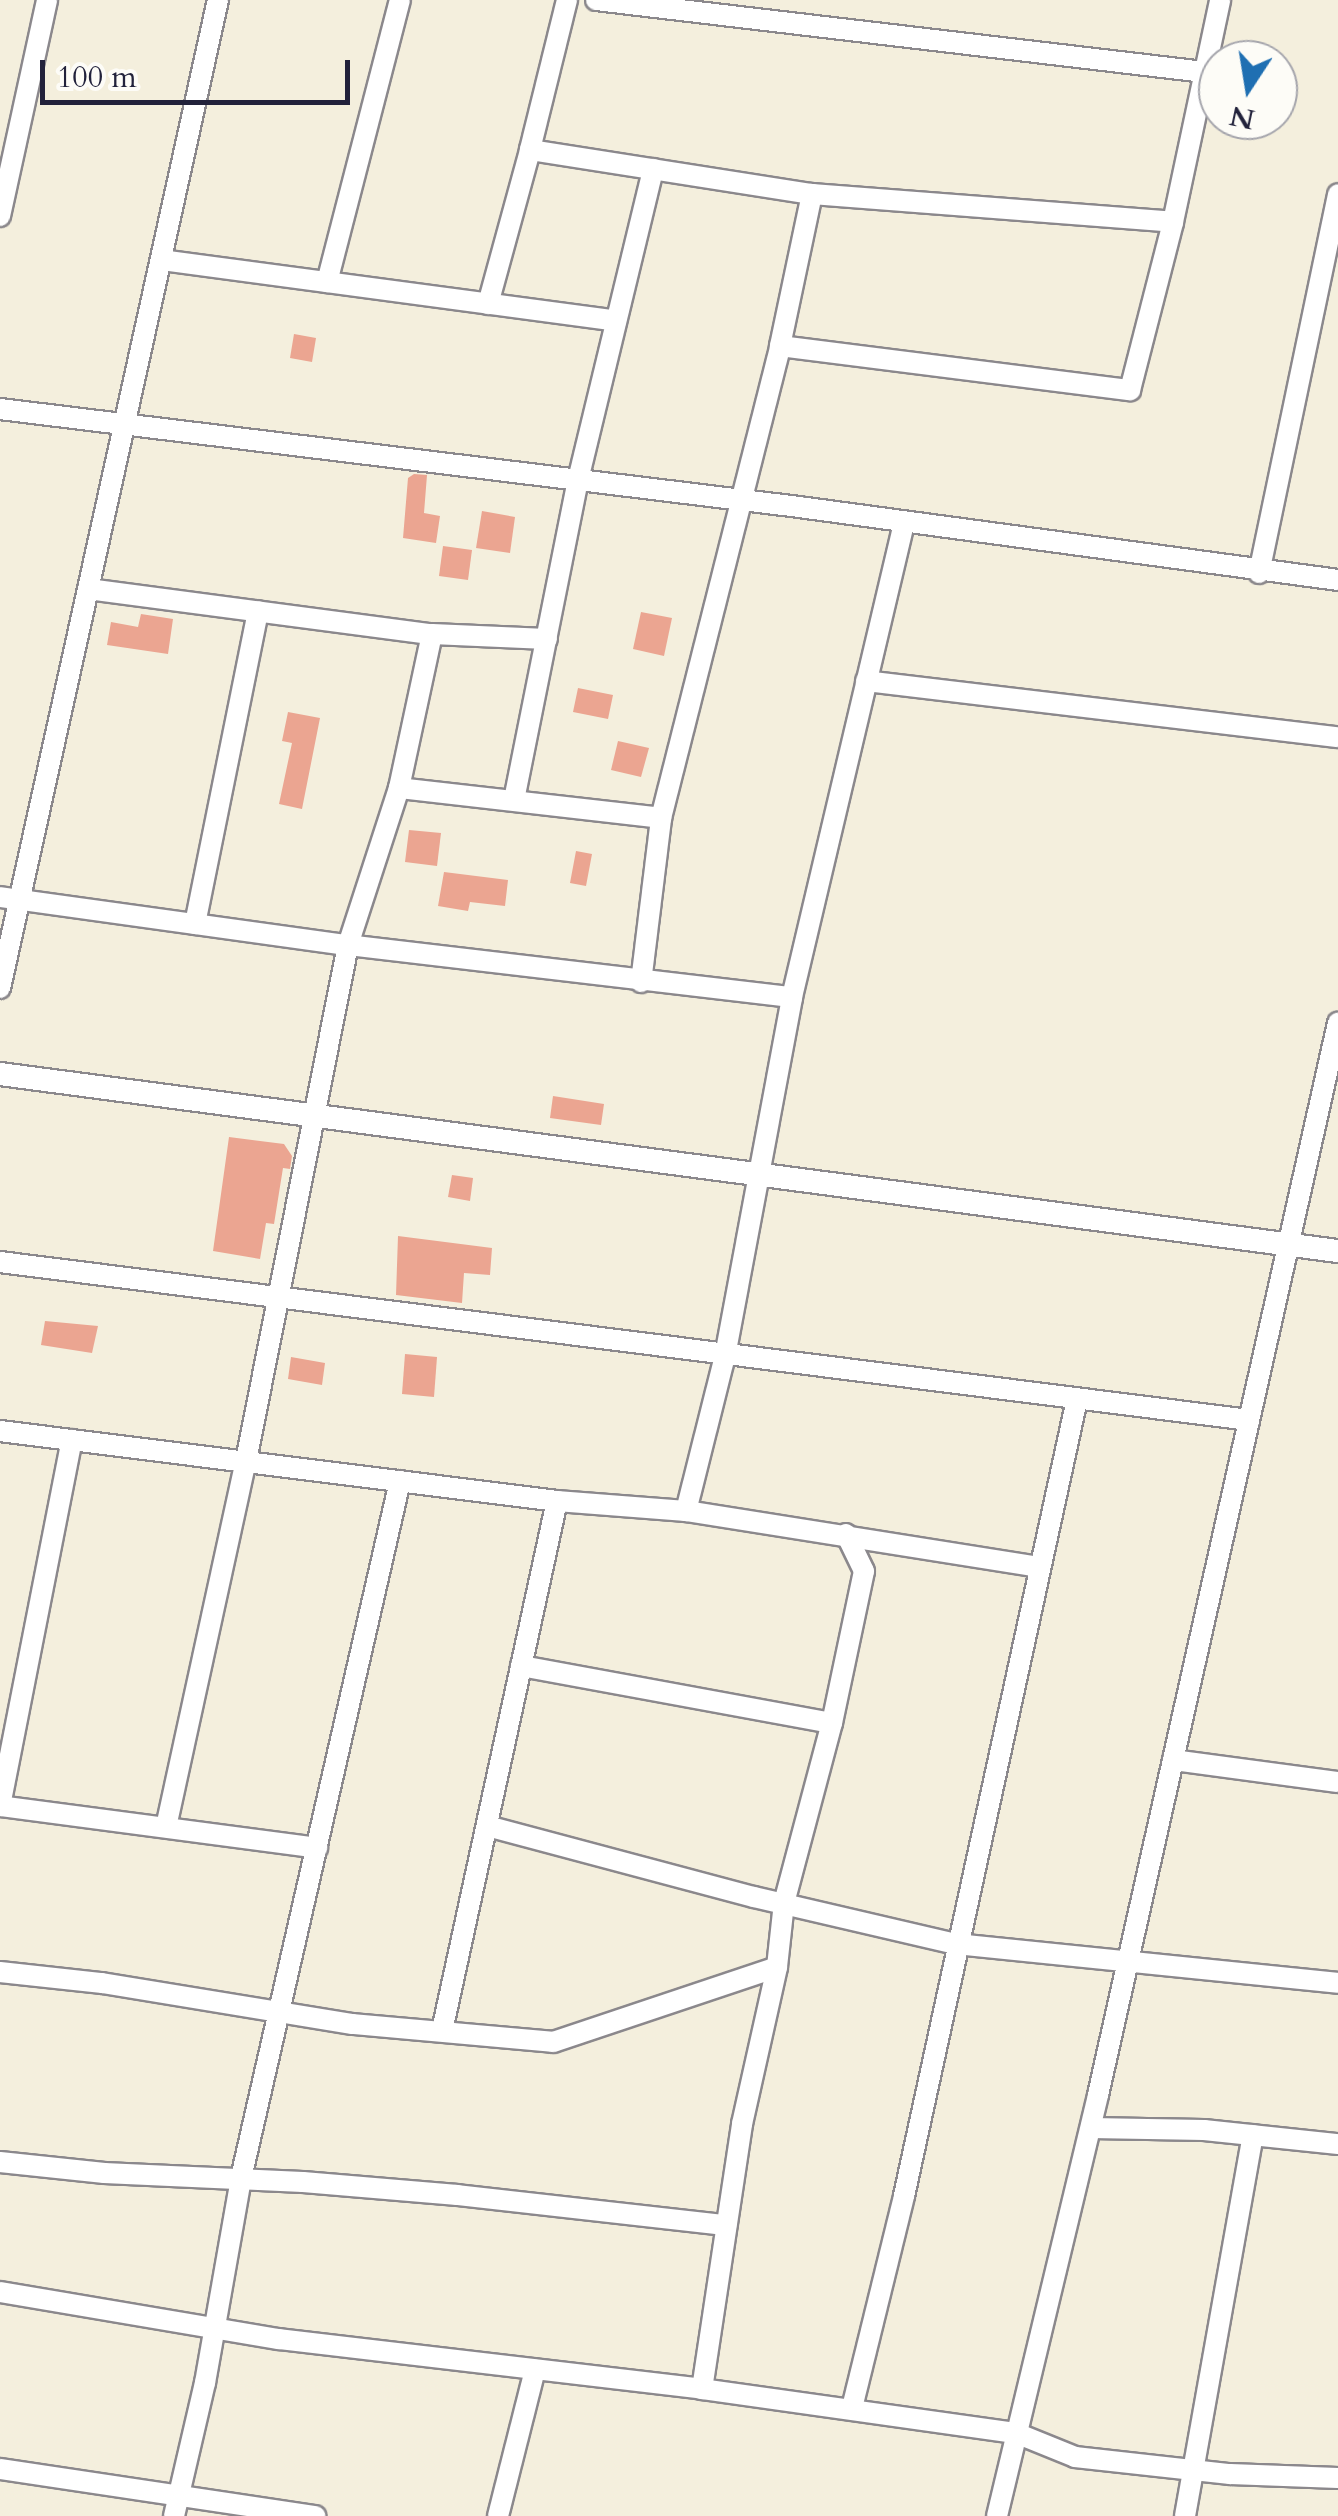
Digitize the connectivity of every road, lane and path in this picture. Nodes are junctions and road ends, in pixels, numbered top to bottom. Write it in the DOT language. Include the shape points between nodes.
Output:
graph roads {
  1 [pos="47,0"];
  2 [pos="218,0"];
  3 [pos="400,0"];
  4 [pos="567,0"];
  5 [pos="596,0"];
  6 [pos="1220,0"];
  7 [pos="1211,40"];
  8 [pos="1198,71"];
  9 [pos="1198,102"];
  10 [pos="530,150"];
  11 [pos="653,169"];
  12 [pos="812,194"];
  13 [pos="1338,194"];
  14 [pos="0,216"];
  15 [pos="1174,222"];
  16 [pos="161,260"];
  17 [pos="327,282"];
  18 [pos="488,304"];
  19 [pos="616,320"];
  20 [pos="780,346"];
  21 [pos="0,409"];
  22 [pos="124,426"];
  23 [pos="578,480"];
  24 [pos="741,501"];
  25 [pos="904,523"];
  26 [pos="1259,572"];
  27 [pos="1338,580"];
  28 [pos="88,589"];
  29 [pos="258,611"];
  30 [pos="432,634"];
  31 [pos="546,639"];
  32 [pos="866,681"];
  33 [pos="1338,737"];
  34 [pos="399,788"];
  35 [pos="514,800"];
  36 [pos="662,818"];
  37 [pos="10,898"];
  38 [pos="195,924"];
  39 [pos="348,945"];
  40 [pos="641,982"];
  41 [pos="0,988"];
  42 [pos="792,997"];
  43 [pos="1338,1023"];
  44 [pos="0,1074"];
  45 [pos="1332,1080"];
  46 [pos="316,1116"];
  47 [pos="762,1175"];
  48 [pos="1287,1244"];
  49 [pos="1338,1251"];
  50 [pos="0,1262"];
  51 [pos="278,1298"];
  52 [pos="726,1356"];
  53 [pos="1077,1399"];
  54 [pos="1249,1420"];
  55 [pos="0,1430"];
  56 [pos="72,1440"];
  57 [pos="246,1461"];
  58 [pos="400,1481"];
  59 [pos="557,1501"];
  60 [pos="686,1511"];
  61 [pos="846,1534"];
  62 [pos="1040,1567"];
  63 [pos="521,1666"];
  64 [pos="832,1723"];
  65 [pos="1173,1760"];
  66 [pos="1338,1782"];
  67 [pos="0,1806"];
  68 [pos="487,1826"];
  69 [pos="166,1828"];
  70 [pos="317,1848"];
  71 [pos="784,1902"];
  72 [pos="956,1944"];
  73 [pos="1127,1961"];
  74 [pos="777,1967"];
  75 [pos="0,1972"];
  76 [pos="1338,1983"];
  77 [pos="278,2012"];
  78 [pos="442,2031"];
  79 [pos="1090,2128"];
  80 [pos="1253,2135"];
  81 [pos="1338,2144"];
  82 [pos="0,2162"];
  83 [pos="242,2178"];
  84 [pos="726,2225"];
  85 [pos="0,2292"];
  86 [pos="216,2326"];
  87 [pos="535,2370"];
  88 [pos="702,2389"];
  89 [pos="852,2408"];
  90 [pos="1016,2433"];
  91 [pos="0,2469"];
  92 [pos="1194,2470"];
  93 [pos="1338,2478"];
  94 [pos="178,2494"];
  95 [pos="174,2516"];
  96 [pos="316,2516"];
  97 [pos="498,2516"];
  98 [pos="998,2516"];
  99 [pos="1184,2516"];
  1 -- 14 [label="street"];
  2 -- 16 [label="street"];
  3 -- 17 [label="street"];
  4 -- 10 [label="street"];
  5 -- 8 [label="street"];
  6 -- 7 [label="street"];
  9 -- 15 [label="street"];
  10 -- 11 [label="street"];
  10 -- 18 [label="street"];
  11 -- 12 [label="street"];
  11 -- 19 [label="street"];
  12 -- 15 [label="street"];
  12 -- 20 [label="street"];
  13 -- 26 [label="street"];
  15 -- 20 [label="street" via="1130,390"];
  16 -- 17 [label="street"];
  16 -- 22 [label="street"];
  17 -- 18 [label="street"];
  18 -- 19 [label="street"];
  19 -- 23 [label="street"];
  20 -- 24 [label="street"];
  21 -- 22 [label="street"];
  22 -- 23 [label="street"];
  22 -- 28 [label="street"];
  23 -- 24 [label="street"];
  23 -- 31 [label="street"];
  24 -- 25 [label="street"];
  24 -- 36 [label="street"];
  25 -- 26 [label="street"];
  25 -- 32 [label="street"];
  26 -- 27 [label="street"];
  28 -- 29 [label="street"];
  28 -- 37 [label="street"];
  29 -- 30 [label="street"];
  29 -- 38 [label="street"];
  30 -- 31 [label="street"];
  30 -- 34 [label="street"];
  31 -- 35 [label="street"];
  32 -- 33 [label="street"];
  32 -- 42 [label="street"];
  34 -- 35 [label="street"];
  34 -- 39 [label="street"];
  35 -- 36 [label="street"];
  36 -- 40 [label="street"];
  37 -- 38 [label="street"];
  37 -- 41 [label="street"];
  38 -- 39 [label="street"];
  39 -- 40 [label="street"];
  39 -- 46 [label="street"];
  40 -- 42 [label="street"];
  42 -- 47 [label="street"];
  43 -- 45 [label="street"];
  44 -- 46 [label="street"];
  45 -- 48 [label="street"];
  46 -- 47 [label="street"];
  46 -- 51 [label="street"];
  47 -- 48 [label="street"];
  47 -- 52 [label="street"];
  48 -- 49 [label="street"];
  48 -- 54 [label="street"];
  50 -- 51 [label="street"];
  51 -- 52 [label="street"];
  51 -- 57 [label="street"];
  52 -- 53 [label="street"];
  52 -- 60 [label="street"];
  53 -- 54 [label="street"];
  53 -- 62 [label="street"];
  54 -- 65 [label="street"];
  55 -- 56 [label="street"];
  56 -- 57 [label="street"];
  56 -- 67 [label="street"];
  57 -- 58 [label="street"];
  57 -- 69 [label="street"];
  58 -- 59 [label="street"];
  58 -- 70 [label="street"];
  59 -- 60 [label="street"];
  59 -- 63 [label="street"];
  60 -- 61 [label="street"];
  61 -- 62 [label="street"];
  61 -- 64 [label="street" via="864,1571"];
  62 -- 72 [label="street"];
  63 -- 64 [label="street"];
  63 -- 68 [label="street"];
  64 -- 71 [label="street"];
  65 -- 66 [label="street"];
  65 -- 73 [label="street"];
  67 -- 69 [label="street"];
  68 -- 71 [label="street"];
  68 -- 78 [label="street"];
  69 -- 70 [label="street"];
  70 -- 77 [label="street"];
  71 -- 72 [label="street"];
  71 -- 74 [label="street"];
  72 -- 73 [label="street"];
  72 -- 89 [label="street"];
  73 -- 76 [label="street"];
  73 -- 79 [label="street"];
  74 -- 78 [label="street" via="568,2040"];
  74 -- 84 [label="street"];
  75 -- 77 [label="street"];
  77 -- 78 [label="street"];
  77 -- 83 [label="street"];
  79 -- 80 [label="street"];
  79 -- 90 [label="street"];
  80 -- 81 [label="street"];
  80 -- 92 [label="street"];
  82 -- 83 [label="street"];
  83 -- 84 [label="street"];
  83 -- 86 [label="street"];
  84 -- 88 [label="street"];
  85 -- 86 [label="street"];
  86 -- 87 [label="street"];
  86 -- 94 [label="street"];
  87 -- 88 [label="street"];
  87 -- 97 [label="street"];
  88 -- 89 [label="street"];
  89 -- 90 [label="street"];
  90 -- 92 [label="street" via="1074,2457"];
  90 -- 98 [label="street"];
  91 -- 94 [label="street"];
  92 -- 93 [label="street"];
  92 -- 99 [label="street"];
  94 -- 95 [label="street"];
  94 -- 96 [label="street"];
}
